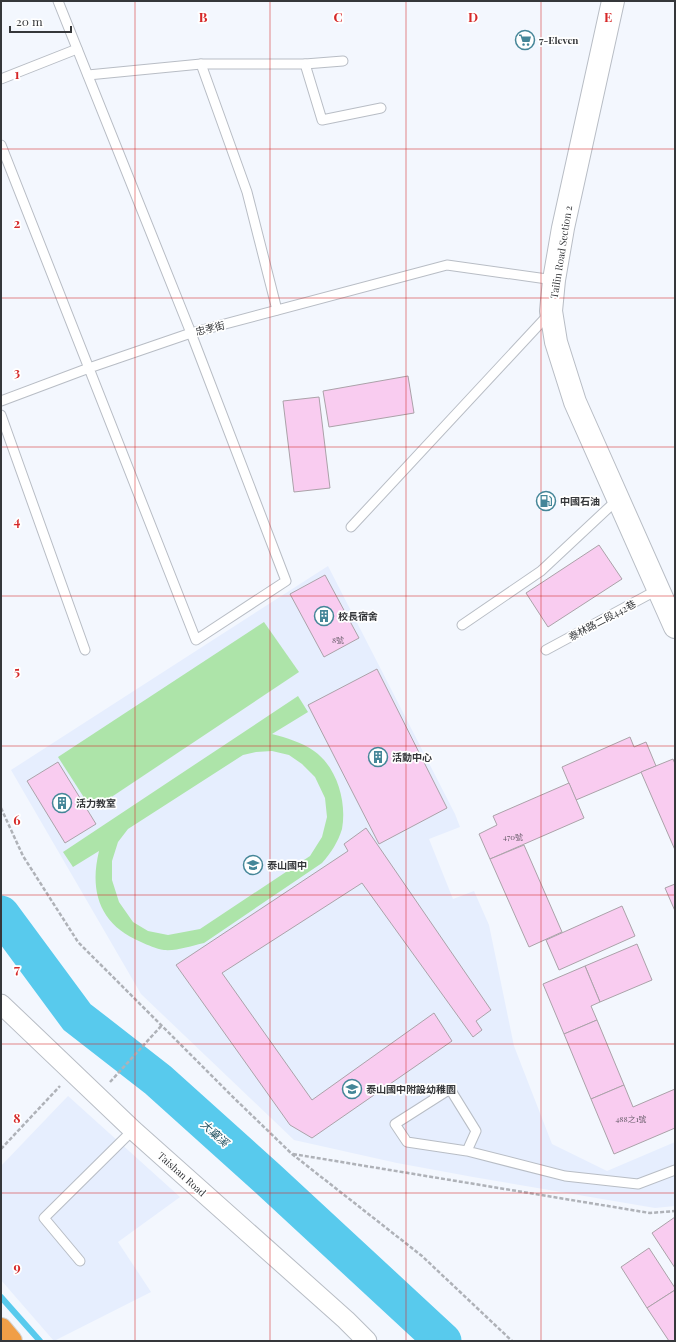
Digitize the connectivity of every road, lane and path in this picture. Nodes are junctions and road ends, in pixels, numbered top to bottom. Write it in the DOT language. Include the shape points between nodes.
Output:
graph roads {
  1 [pos="58,1"];
  2 [pos="613,1"];
  3 [pos="77,48"];
  4 [pos="343,61"];
  5 [pos="201,64"];
  6 [pos="305,64"];
  7 [pos="88,75"];
  8 [pos="1,79"];
  9 [pos="380,108"];
  10 [pos="1,145"];
  11 [pos="554,280"];
  12 [pos="277,310"];
  13 [pos="551,311"];
  14 [pos="191,333"];
  15 [pos="89,368"];
  16 [pos="1,401"];
  17 [pos="1,415"];
  18 [pos="619,498"];
  19 [pos="351,527"];
  20 [pos="659,590"];
  21 [pos="462,625"];
  22 [pos="675,627"];
  23 [pos="86,650"];
  24 [pos="546,650"];
  25 [pos="1,808"];
  26 [pos="1,1004"];
  27 [pos="162,1025"];
  28 [pos="73,1072"];
  29 [pos="108,1084"];
  30 [pos="133,1130"];
  31 [pos="1,1149"];
  32 [pos="467,1151"];
  33 [pos="292,1154"];
  34 [pos="675,1170"];
  35 [pos="675,1211"];
  36 [pos="80,1261"];
  37 [pos="1,1329"];
  38 [pos="11,1341"];
  39 [pos="367,1341"];
  40 [pos="512,1341"];
  1 -- 3 [label="lane, 忠孝街"];
  2 -- 11 [label="main road, Tailin Road Section 2"];
  3 -- 7 [label="lane, 忠孝街"];
  3 -- 8 [label="lane"];
  4 -- 6 [label="lane"];
  5 -- 6 [label="lane"];
  5 -- 7 [label="lane"];
  5 -- 12 [label="lane" via="247,192"];
  6 -- 9 [label="lane" via="322,120"];
  7 -- 14 [label="lane, 忠孝街"];
  10 -- 15 [label="lane"];
  11 -- 12 [label="lane, 忠孝街" via="447,264"];
  11 -- 13 [label="main road, Tailin Road Section 2"];
  12 -- 14 [label="lane, 忠孝街"];
  13 -- 18 [label="main road, Tailin Road Section 2" via="556,342 575,402"];
  13 -- 19 [label="lane"];
  14 -- 15 [label="lane"];
  14 -- 15 [label="lane" via="286,581 196,640"];
  15 -- 16 [label="lane"];
  17 -- 23 [label="lane"];
  18 -- 20 [label="main road, Tailin Road Section 2"];
  18 -- 21 [label="lane" via="541,571"];
  20 -- 22 [label="main road, Tailin Road Section 2"];
  20 -- 24 [label="lane, 泰林路二段442巷"];
  25 -- 27 [label="path" via="23,856 78,942"];
  26 -- 28 [label="street, Taishan Road"];
  27 -- 29 [label="path"];
  27 -- 33 [label="path"];
  28 -- 30 [label="street, Taishan Road"];
  28 -- 31 [label="path"];
  30 -- 36 [label="lane" via="44,1218"];
  30 -- 39 [label="street, Taishan Road"];
  32 -- 32 [label="lane" via="476,1131 450,1089 395,1124 407,1142"];
  32 -- 34 [label="lane" via="565,1176 638,1184"];
  33 -- 35 [label="path" via="650,1213"];
  33 -- 40 [label="path" via="422,1256"];
  37 -- 38 [label="highway"];
}
